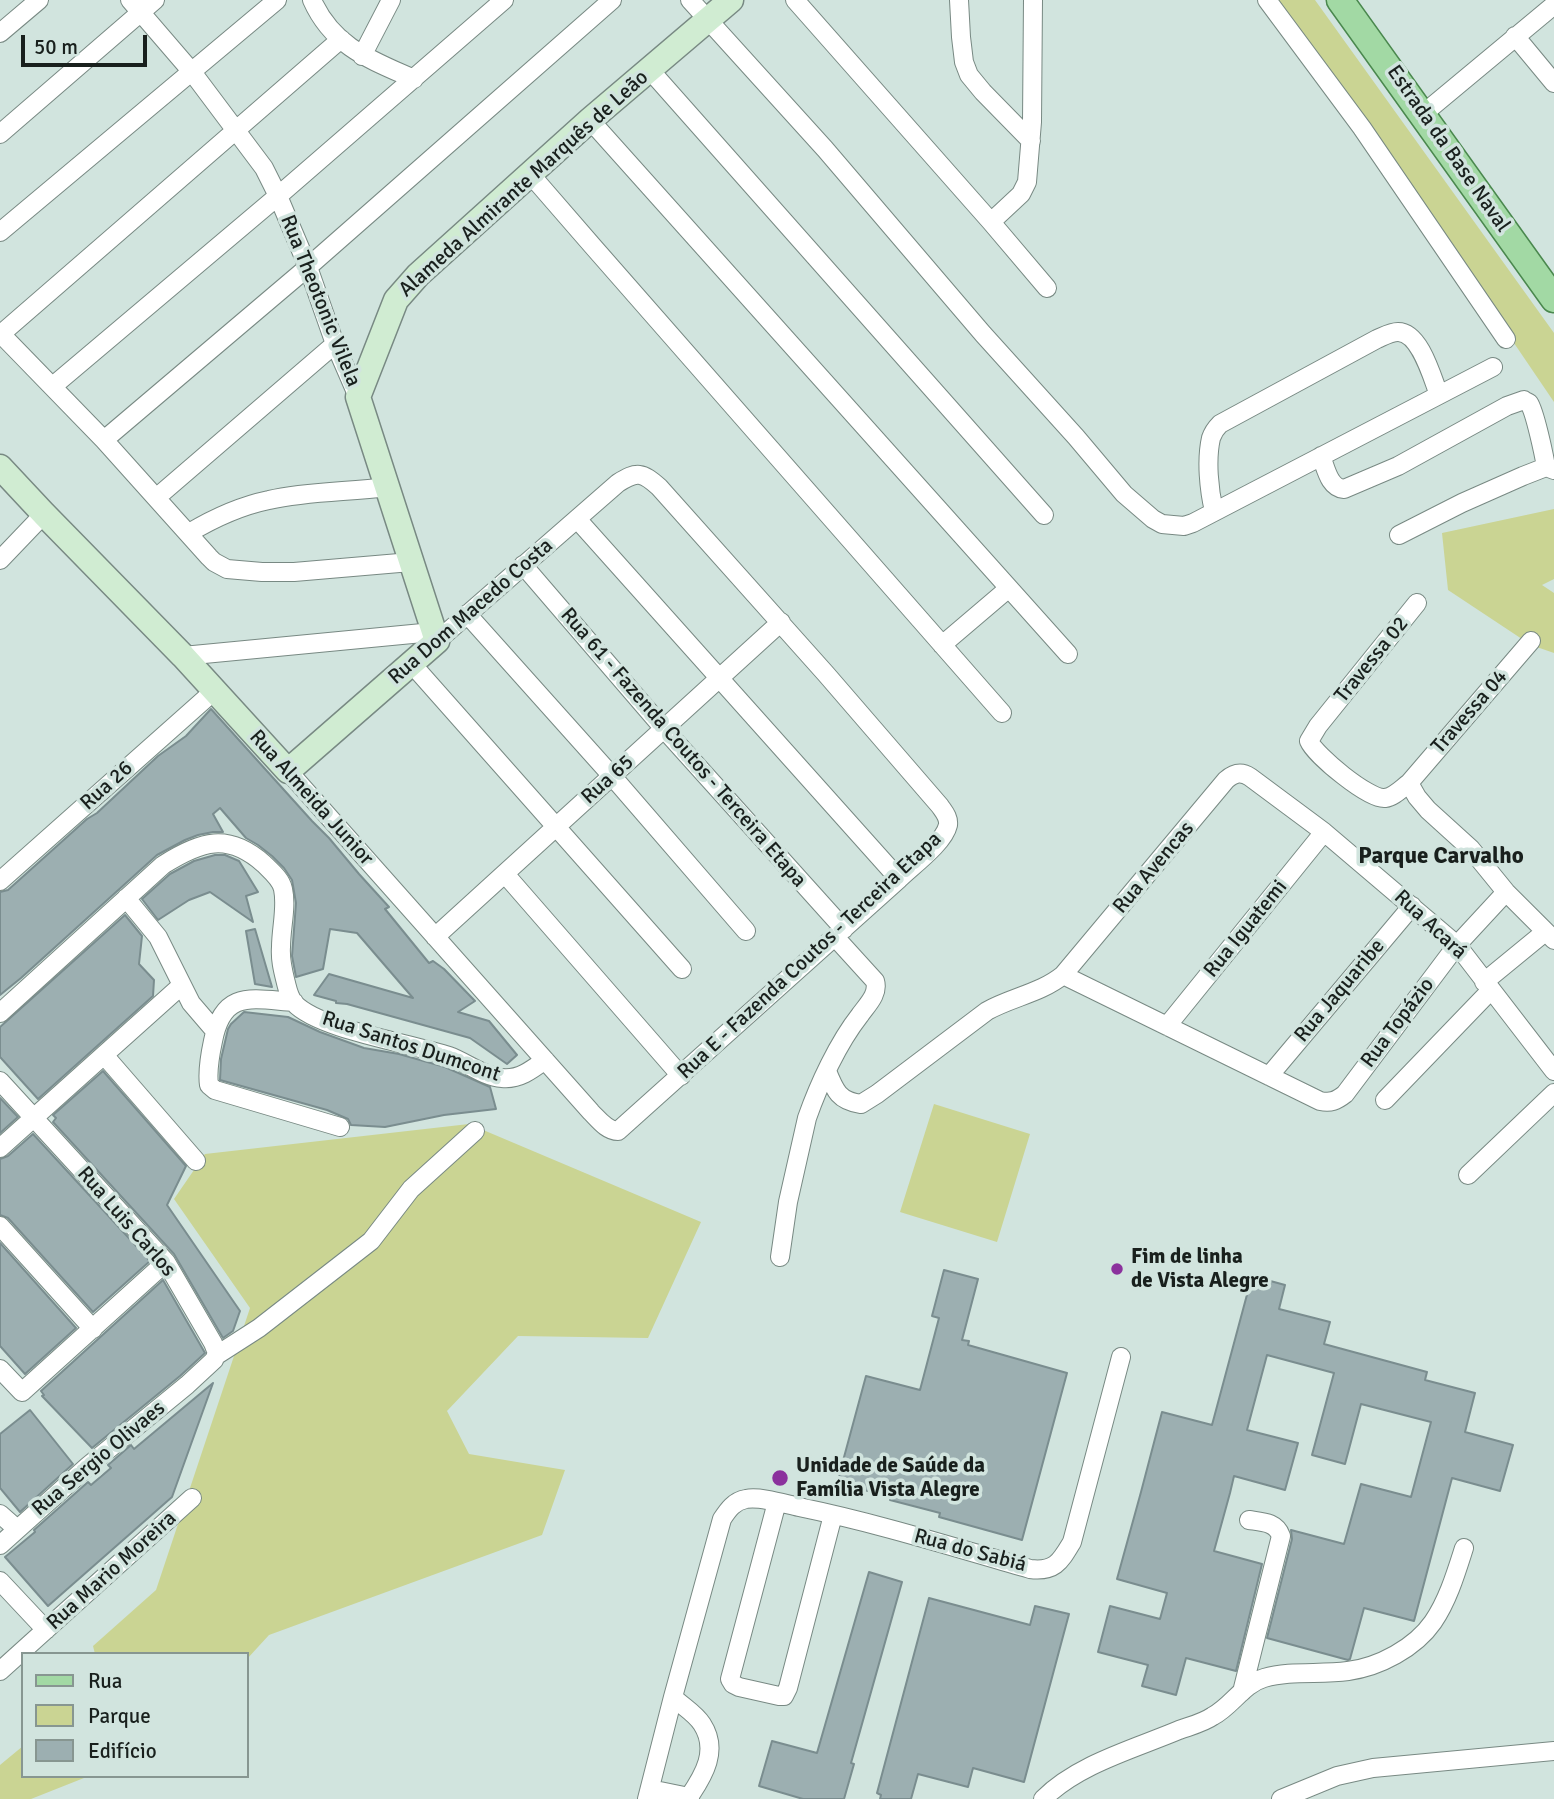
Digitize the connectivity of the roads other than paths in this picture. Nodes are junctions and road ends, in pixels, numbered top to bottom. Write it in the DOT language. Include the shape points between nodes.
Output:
graph roads {
  1 [pos="39,0"];
  2 [pos="155,0"];
  3 [pos="277,0"];
  4 [pos="313,0"];
  5 [pos="391,0"];
  6 [pos="504,0"];
  7 [pos="612,0"];
  8 [pos="691,0"];
  9 [pos="731,0"];
  10 [pos="795,0"];
  11 [pos="959,0"];
  12 [pos="1033,0"];
  13 [pos="1267,0"];
  14 [pos="1340,0"];
  15 [pos="1545,5"];
  16 [pos="135,6"];
  17 [pos="708,20"];
  18 [pos="0,33"];
  19 [pos="1515,36"];
  20 [pos="341,39"];
  21 [pos="362,56"];
  22 [pos="649,69"];
  23 [pos="192,72"];
  24 [pos="414,79"];
  25 [pos="1554,83"];
  26 [pos="1423,114"];
  27 [pos="590,120"];
  28 [pos="236,130"];
  29 [pos="0,134"];
  30 [pos="1031,141"];
  31 [pos="531,175"];
  32 [pos="278,196"];
  33 [pos="991,222"];
  34 [pos="0,232"];
  35 [pos="308,267"];
  36 [pos="1046,288"];
  37 [pos="1554,299"];
  38 [pos="1,333"];
  39 [pos="1506,339"];
  40 [pos="338,349"];
  41 [pos="373,356"];
  42 [pos="1493,367"];
  43 [pos="53,386"];
  44 [pos="1439,395"];
  45 [pos="358,397"];
  46 [pos="104,440"];
  47 [pos="1321,456"];
  48 [pos="0,467"];
  49 [pos="1550,469"];
  50 [pos="387,487"];
  51 [pos="659,487"];
  52 [pos="156,498"];
  53 [pos="1214,511"];
  54 [pos="44,514"];
  55 [pos="1044,515"];
  56 [pos="577,519"];
  57 [pos="189,533"];
  58 [pos="1399,535"];
  59 [pos="0,560"];
  60 [pos="411,562"];
  61 [pos="523,565"];
  62 [pos="1009,588"];
  63 [pos="1417,603"];
  64 [pos="467,614"];
  65 [pos="781,622"];
  66 [pos="435,636"];
  67 [pos="1531,641"];
  68 [pos="942,645"];
  69 [pos="1068,653"];
  70 [pos="183,656"];
  71 [pos="411,663"];
  72 [pos="720,678"];
  73 [pos="214,691"];
  74 [pos="1002,713"];
  75 [pos="664,729"];
  76 [pos="288,771"];
  77 [pos="612,776"];
  78 [pos="1250,776"];
  79 [pos="1409,783"];
  80 [pos="557,826"];
  81 [pos="1324,832"];
  82 [pos="505,874"];
  83 [pos="899,878"];
  84 [pos="0,881"];
  85 [pos="1506,892"];
  86 [pos="126,898"];
  87 [pos="1412,906"];
  88 [pos="746,931"];
  89 [pos="840,933"];
  90 [pos="1549,936"];
  91 [pos="435,937"];
  92 [pos="1457,945"];
  93 [pos="682,969"];
  94 [pos="1063,975"];
  95 [pos="182,985"];
  96 [pos="1487,986"];
  97 [pos="294,1002"];
  98 [pos="0,1013"];
  99 [pos="1167,1026"];
  100 [pos="215,1031"];
  101 [pos="104,1055"];
  102 [pos="545,1060"];
  103 [pos="827,1071"];
  104 [pos="1554,1072"];
  105 [pos="681,1076"];
  106 [pos="1269,1076"];
  107 [pos="0,1081"];
  108 [pos="1554,1093"];
  109 [pos="1385,1100"];
  110 [pos="33,1118"];
  111 [pos="341,1127"];
  112 [pos="618,1130"];
  113 [pos="475,1131"];
  114 [pos="0,1147"];
  115 [pos="197,1161"];
  116 [pos="1468,1175"];
  117 [pos="0,1226"];
  118 [pos="780,1257"];
  119 [pos="166,1262"];
  120 [pos="93,1329"];
  121 [pos="217,1355"];
  122 [pos="1121,1357"];
  123 [pos="0,1369"];
  124 [pos="192,1498"];
  125 [pos="777,1502"];
  126 [pos="0,1514"];
  127 [pos="833,1515"];
  128 [pos="1249,1520"];
  129 [pos="17,1529"];
  130 [pos="0,1545"];
  131 [pos="1464,1548"];
  132 [pos="0,1581"];
  133 [pos="46,1630"];
  134 [pos="21,1652"];
  135 [pos="21,1652"];
  136 [pos="0,1671"];
  137 [pos="1242,1692"];
  138 [pos="673,1697"];
  139 [pos="1554,1751"];
  140 [pos="648,1794"];
  141 [pos="689,1798"];
  142 [pos="1043,1799"];
  143 [pos="1281,1799"];
  1 -- 18 [label="street"];
  2 -- 16 [label="street"];
  3 -- 23 [label="street"];
  4 -- 20 [label="street" via="320,16"];
  5 -- 21 [label="street"];
  6 -- 24 [label="street"];
  7 -- 35 [label="street"];
  8 -- 17 [label="street"];
  9 -- 17 [label="main road, Alameda Almirante Marquês de Leão"];
  10 -- 33 [label="street"];
  11 -- 30 [label="street" via="968,75"];
  12 -- 30 [label="street"];
  13 -- 39 [label="street" via="1362,128"];
  14 -- 26 [label="main road, Estrada da Base Naval"];
  15 -- 19 [label="street"];
  16 -- 23 [label="street, Rua Theotonic Vilela"];
  16 -- 29 [label="street"];
  17 -- 22 [label="main road, Alameda Almirante Marquês de Leão"];
  17 -- 53 [label="street" via="1124,494 1162,524 1184,526"];
  19 -- 25 [label="street"];
  19 -- 26 [label="street"];
  20 -- 21 [label="street"];
  20 -- 28 [label="street"];
  21 -- 24 [label="street"];
  22 -- 27 [label="main road, Alameda Almirante Marquês de Leão"];
  22 -- 55 [label="street"];
  23 -- 28 [label="street, Rua Theotonic Vilela"];
  23 -- 34 [label="street"];
  24 -- 32 [label="street"];
  26 -- 37 [label="main road, Estrada da Base Naval"];
  27 -- 31 [label="main road, Alameda Almirante Marquês de Leão"];
  27 -- 62 [label="street"];
  28 -- 32 [label="street, Rua Theotonic Vilela"];
  28 -- 38 [label="street"];
  30 -- 33 [label="street" via="1025,188"];
  31 -- 41 [label="main road, Alameda Almirante Marquês de Leão" via="405,288"];
  31 -- 68 [label="street"];
  32 -- 35 [label="street, Rua Theotonic Vilela"];
  32 -- 43 [label="street"];
  33 -- 36 [label="street"];
  35 -- 40 [label="street, Rua Theotonic Vilela"];
  35 -- 46 [label="street"];
  38 -- 43 [label="street"];
  40 -- 41 [label="street" via="350,358"];
  40 -- 45 [label="street, Rua Theotonic Vilela"];
  40 -- 52 [label="street"];
  41 -- 45 [label="main road, Alameda Almirante Marquês de Leão"];
  42 -- 44 [label="street"];
  43 -- 46 [label="street"];
  44 -- 47 [label="street"];
  44 -- 53 [label="street" via="1411,336 1396,332 1377,339 1220,424 1211,439"];
  45 -- 50 [label="main road, Rua Theotonic Vilela"];
  46 -- 52 [label="street"];
  47 -- 49 [label="street" via="1334,485 1344,489 1398,466 1521,400 1533,414"];
  47 -- 53 [label="street"];
  48 -- 54 [label="main road, Rua Almeida Junior"];
  49 -- 58 [label="street" via="1523,476"];
  50 -- 57 [label="street" via="266,500"];
  50 -- 60 [label="main road, Rua Theotonic Vilela"];
  51 -- 56 [label="street, Rua Dom Macedo Costa" via="648,477 634,474"];
  51 -- 65 [label="street, Rua E - Fazenda Coutos - Terceira Etapa"];
  52 -- 57 [label="street"];
  54 -- 59 [label="street"];
  54 -- 70 [label="main road, Rua Almeida Junior"];
  56 -- 61 [label="street, Rua Dom Macedo Costa"];
  56 -- 72 [label="street"];
  57 -- 60 [label="street" via="214,562 240,571 294,572"];
  60 -- 66 [label="main road, Rua Theotonic Vilela"];
  61 -- 64 [label="street, Rua Dom Macedo Costa"];
  61 -- 75 [label="street, Rua 61 - Fazenda Coutos - Terceira Etapa"];
  62 -- 68 [label="street"];
  62 -- 69 [label="street"];
  63 -- 79 [label="street, Travessa 02" via="1309,741 1361,788 1380,798"];
  64 -- 66 [label="street, Rua Dom Macedo Costa"];
  64 -- 77 [label="street"];
  65 -- 72 [label="street, Rua 65"];
  65 -- 83 [label="street, Rua E - Fazenda Coutos - Terceira Etapa" via="947,815 942,837"];
  66 -- 70 [label="street"];
  66 -- 71 [label="main road, Rua Dom Macedo Costa"];
  67 -- 79 [label="street, Travessa 04"];
  68 -- 74 [label="street"];
  70 -- 73 [label="main road, Rua Almeida Junior"];
  71 -- 76 [label="main road, Rua Dom Macedo Costa"];
  71 -- 80 [label="street"];
  72 -- 75 [label="street, Rua 65"];
  72 -- 83 [label="street"];
  73 -- 76 [label="main road, Rua Almeida Junior"];
  73 -- 84 [label="street, Rua 26"];
  75 -- 77 [label="street, Rua 65"];
  75 -- 89 [label="street, Rua 61 - Fazenda Coutos - Terceira Etapa"];
  76 -- 91 [label="street, Rua Almeida Junior"];
  77 -- 80 [label="street, Rua 65"];
  77 -- 88 [label="street"];
  78 -- 81 [label="street, Rua Acará"];
  78 -- 94 [label="street, Rua Avencas" via="1240,773 1226,780"];
  79 -- 85 [label="street"];
  80 -- 82 [label="street, Rua 65"];
  80 -- 93 [label="street"];
  81 -- 87 [label="street, Rua Acará"];
  81 -- 99 [label="street, Rua Iguatemi"];
  82 -- 91 [label="street, Rua 65"];
  82 -- 105 [label="street"];
  83 -- 89 [label="street, Rua E - Fazenda Coutos - Terceira Etapa"];
  85 -- 90 [label="street"];
  85 -- 92 [label="street, Rua Topázio"];
  86 -- 95 [label="street" via="158,937"];
  86 -- 97 [label="street" via="163,865 194,848 222,843 249,852 282,884 282,968"];
  86 -- 98 [label="street"];
  87 -- 92 [label="street, Rua Acará"];
  87 -- 106 [label="street, Rua Jaquaribe"];
  89 -- 103 [label="street, Rua 61 - Fazenda Coutos - Terceira Etapa" via="877,987"];
  89 -- 105 [label="street, Rua E - Fazenda Coutos - Terceira Etapa"];
  90 -- 96 [label="street, Rua Topázio"];
  91 -- 102 [label="street, Rua Almeida Junior"];
  92 -- 96 [label="street, Rua Acará"];
  92 -- 106 [label="street, Rua Topázio" via="1337,1100 1320,1101"];
  94 -- 99 [label="street"];
  94 -- 103 [label="street" via="987,1011 861,1104 839,1096"];
  95 -- 100 [label="street"];
  95 -- 101 [label="street"];
  96 -- 104 [label="street, Rua Acará"];
  96 -- 109 [label="street, Rua Topázio"];
  97 -- 100 [label="street" via="242,1000 225,1010"];
  97 -- 102 [label="street, Rua Santos Dumcont" via="331,1023 450,1056 500,1078 526,1074"];
  99 -- 106 [label="street"];
  100 -- 111 [label="street" via="210,1087"];
  101 -- 110 [label="street"];
  101 -- 115 [label="street"];
  102 -- 112 [label="street, Rua Almeida Junior" via="597,1119"];
  103 -- 118 [label="street" via="807,1118"];
  105 -- 112 [label="street, Rua E - Fazenda Coutos - Terceira Etapa"];
  107 -- 110 [label="street, Rua Luis Carlos"];
  108 -- 116 [label="street"];
  110 -- 114 [label="street"];
  110 -- 119 [label="street, Rua Luis Carlos"];
  113 -- 121 [label="street" via="411,1189 371,1241"];
  117 -- 120 [label="street"];
  119 -- 120 [label="street"];
  119 -- 121 [label="street, Rua Luis Carlos"];
  120 -- 123 [label="street" via="22,1392"];
  121 -- 129 [label="street, Rua Sergio Olivaes"];
  122 -- 127 [label="street, Rua do Sabiá" via="1072,1542 1053,1567 1030,1569"];
  124 -- 133 [label="street, Rua Mario Moreira"];
  125 -- 127 [label="street, Rua do Sabiá"];
  125 -- 127 [label="street" via="730,1679 739,1687 784,1696"];
  125 -- 138 [label="street, Rua do Sabiá" via="746,1499 727,1510 722,1519"];
  126 -- 129 [label="street"];
  128 -- 137 [label="street" via="1273,1524 1281,1536"];
  129 -- 130 [label="street, Rua Sergio Olivaes"];
  131 -- 137 [label="street" via="1434,1621 1403,1649 1357,1670 1273,1676"];
  132 -- 133 [label="street"];
  133 -- 135 [label="street, Rua Mario Moreira"];
  134 -- 136 [label="street, Rua Mario Moreira"];
  137 -- 142 [label="street" via="1214,1716 1096,1764"];
  138 -- 140 [label="street"];
  138 -- 141 [label="street" via="702,1724 710,1748 706,1770"];
  139 -- 143 [label="street" via="1352,1772"];
  140 -- 141 [label="street"];
}
